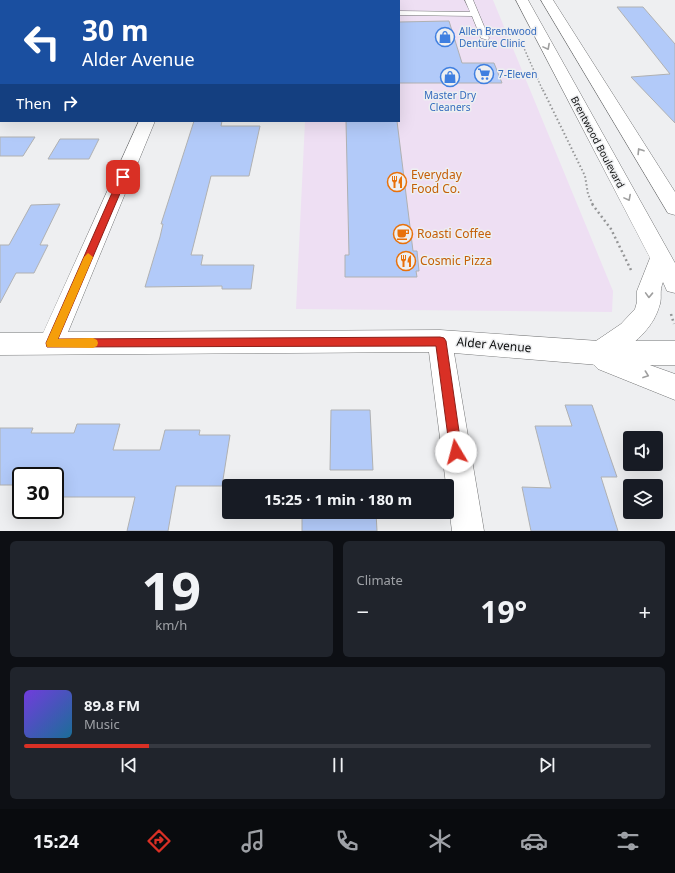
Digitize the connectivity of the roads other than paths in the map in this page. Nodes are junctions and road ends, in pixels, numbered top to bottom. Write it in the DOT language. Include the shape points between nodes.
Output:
graph roads {
  1 [pos="469,0"];
  2 [pos="522,0"];
  3 [pos="547,0"];
  4 [pos="400,13"];
  5 [pos="474,14"];
  6 [pos="484,38"];
  7 [pos="147,122"];
  8 [pos="675,208"];
  9 [pos="661,258"];
  10 [pos="675,284"];
  11 [pos="440,341"];
  12 [pos="51,343"];
  13 [pos="0,344"];
  14 [pos="675,353"];
  15 [pos="599,354"];
  16 [pos="675,387"];
  17 [pos="468,531"];
  1 -- 5 [label="lane"];
  2 -- 9 [label="main road, Brentwood Boulevard, one-way"];
  8 -- 3 [label="main road, one-way"];
  4 -- 5 [label="lane"];
  5 -- 6 [label="lane"];
  7 -- 12 [label="main road"];
  9 -- 10 [label="main road, Brentwood Boulevard"];
  9 -- 15 [label="main road, one-way" via="648,291 649,302 644,315 630,332"];
  11 -- 12 [label="main road, Alder Avenue"];
  11 -- 15 [label="main road, Alder Avenue"];
  11 -- 17 [label="main road"];
  12 -- 13 [label="main road, Alder Avenue"];
  14 -- 15 [label="main road, Alder Avenue"];
  15 -- 16 [label="main road, one-way" via="607,361"];
}
